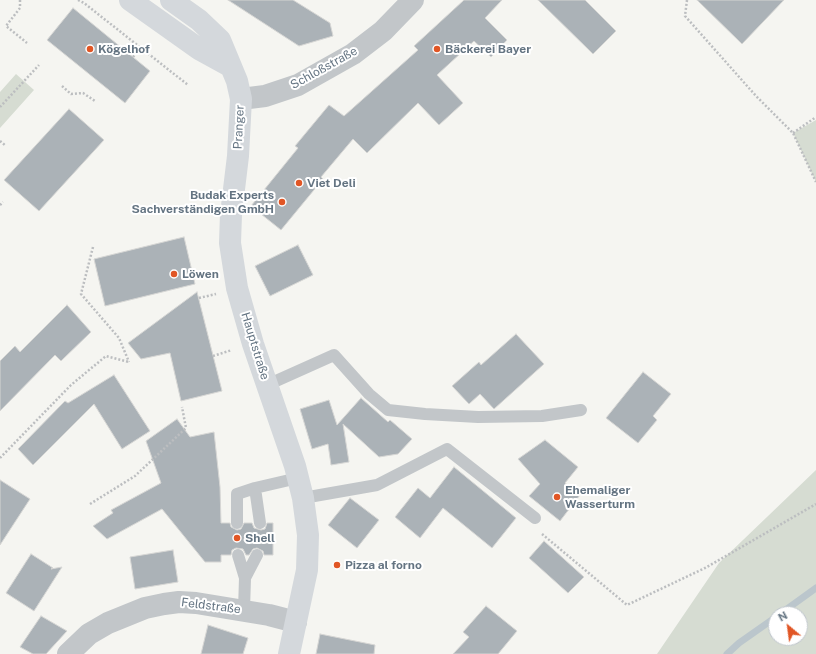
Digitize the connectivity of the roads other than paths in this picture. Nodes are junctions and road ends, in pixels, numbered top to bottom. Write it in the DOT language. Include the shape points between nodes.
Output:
graph roads {
  1 [pos="130,0"];
  2 [pos="171,0"];
  3 [pos="413,0"];
  4 [pos="230,66"];
  5 [pos="241,99"];
  6 [pos="233,190"];
  7 [pos="267,385"];
  8 [pos="581,410"];
  9 [pos="255,488"];
  10 [pos="300,488"];
  11 [pos="534,518"];
  12 [pos="237,523"];
  13 [pos="260,523"];
  14 [pos="238,555"];
  15 [pos="257,555"];
  16 [pos="245,578"];
  17 [pos="244,610"];
  18 [pos="296,622"];
  19 [pos="68,654"];
  20 [pos="289,654"];
  1 -- 4 [label="main road" via="199,49"];
  2 -- 4 [label="main road, Pranger" via="199,20 220,40"];
  3 -- 5 [label="street, Schloßstraße" via="383,31 354,54 298,85 265,96"];
  4 -- 5 [label="main road, Pranger"];
  5 -- 6 [label="main road, Pranger" via="238,156"];
  6 -- 7 [label="main road, Hauptstraße" via="230,244 237,288"];
  7 -- 8 [label="lane" via="334,354 369,394 388,410 478,417 542,416"];
  7 -- 10 [label="main road, Hauptstraße"];
  9 -- 10 [label="lane"];
  9 -- 12 [label="lane" via="237,494"];
  9 -- 13 [label="lane"];
  10 -- 11 [label="lane" via="377,485 447,449"];
  10 -- 18 [label="main road, Hauptstraße" via="308,535 307,570"];
  14 -- 16 [label="lane"];
  15 -- 16 [label="lane"];
  16 -- 17 [label="lane"];
  17 -- 18 [label="street, Feldstraße"];
  17 -- 19 [label="street, Feldstraße" via="179,602 144,608 108,622 89,634"];
  18 -- 20 [label="main road, Hauptstraße"];
}
